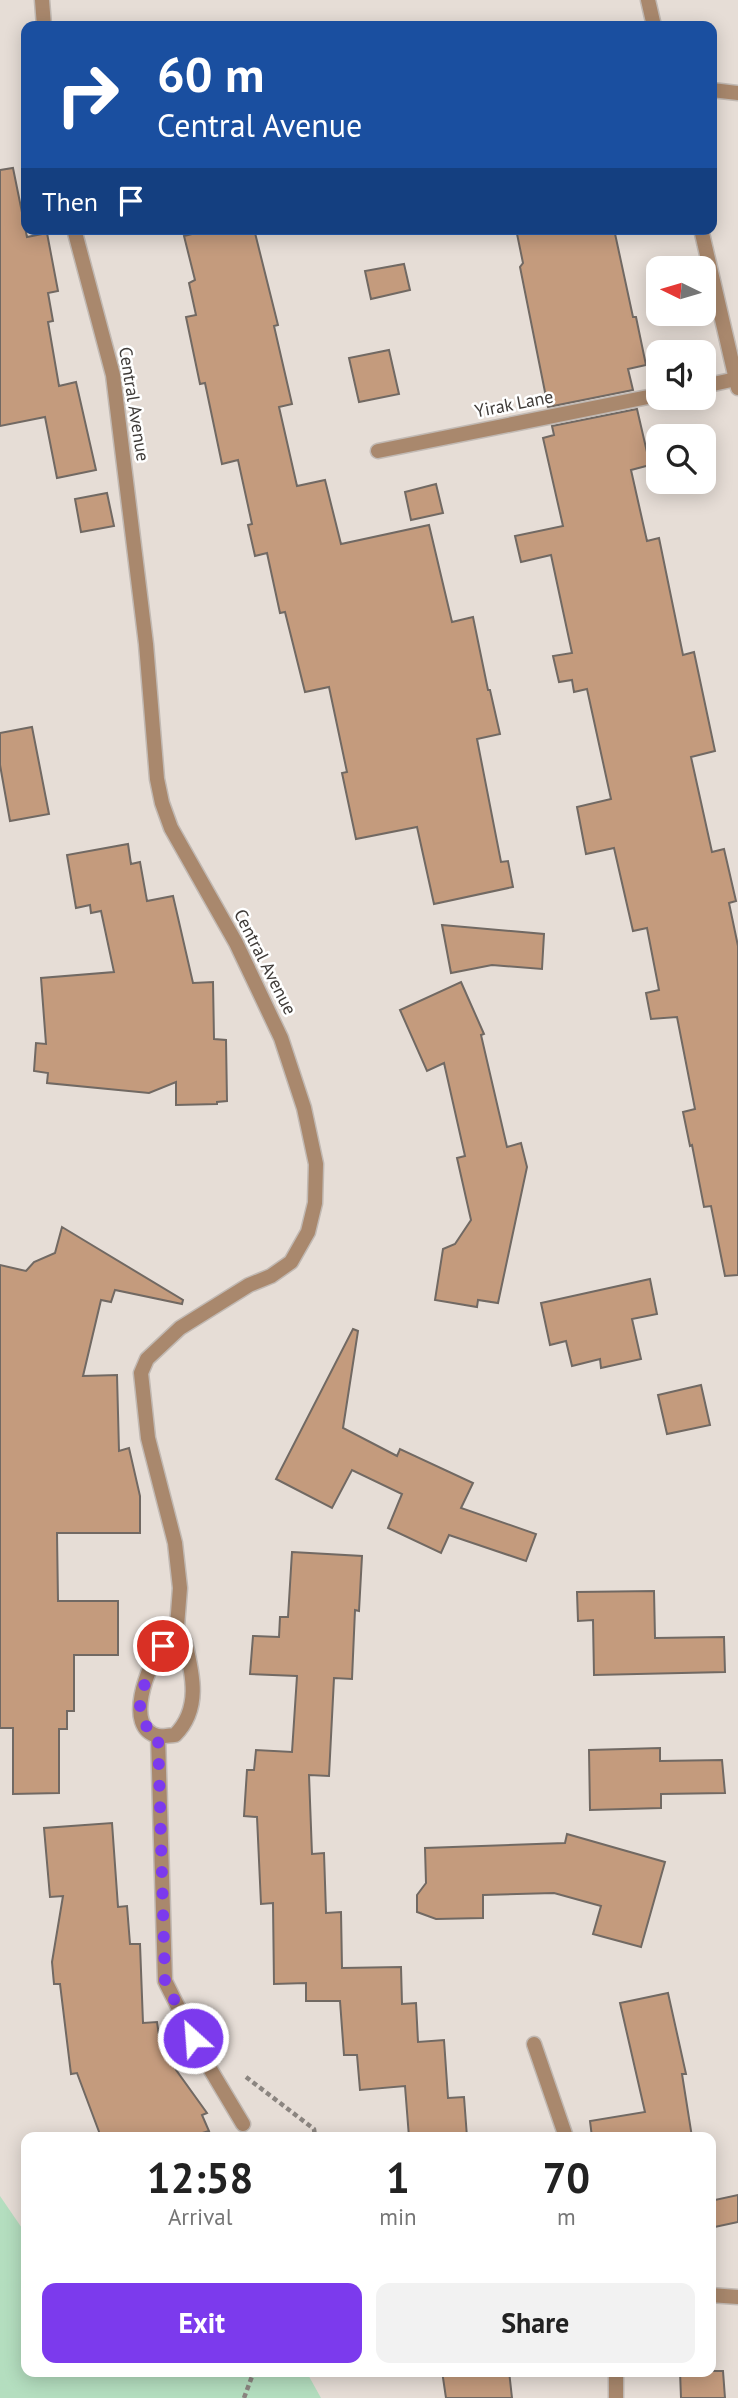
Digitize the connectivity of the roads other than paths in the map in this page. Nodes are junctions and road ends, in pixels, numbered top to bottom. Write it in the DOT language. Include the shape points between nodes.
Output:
graph roads {
  1 [pos="41,0"];
  2 [pos="648,0"];
  3 [pos="43,21"];
  4 [pos="653,21"];
  5 [pos="717,91"];
  6 [pos="738,93"];
  7 [pos="76,235"];
  8 [pos="702,235"];
  9 [pos="737,384"];
  10 [pos="716,385"];
  11 [pos="646,397"];
  12 [pos="378,451"];
  13 [pos="176,1639"];
  14 [pos="158,1736"];
  15 [pos="534,2044"];
  16 [pos="243,2124"];
  17 [pos="564,2132"];
  18 [pos="716,2295"];
  19 [pos="738,2297"];
  20 [pos="616,2377"];
  21 [pos="616,2398"];
  1 -- 3 [label="street"];
  2 -- 4 [label="street"];
  5 -- 6 [label="street"];
  7 -- 13 [label="street, Central Avenue" via="113,375 162,803 281,1038 316,1164 315,1203 308,1232 291,1262 180,1328 147,1359 141,1373 148,1438 175,1543 180,1588"];
  8 -- 9 [label="street"];
  9 -- 10 [label="street"];
  11 -- 12 [label="street, Yirak Lane"];
  13 -- 14 [label="street" via="163,1646 145,1682 138,1712 146,1729"];
  13 -- 14 [label="street" via="185,1642 193,1672 193,1700 186,1724 175,1735"];
  14 -- 16 [label="street" via="165,1981"];
  15 -- 17 [label="street"];
  18 -- 19 [label="street"];
  20 -- 21 [label="street"];
}
